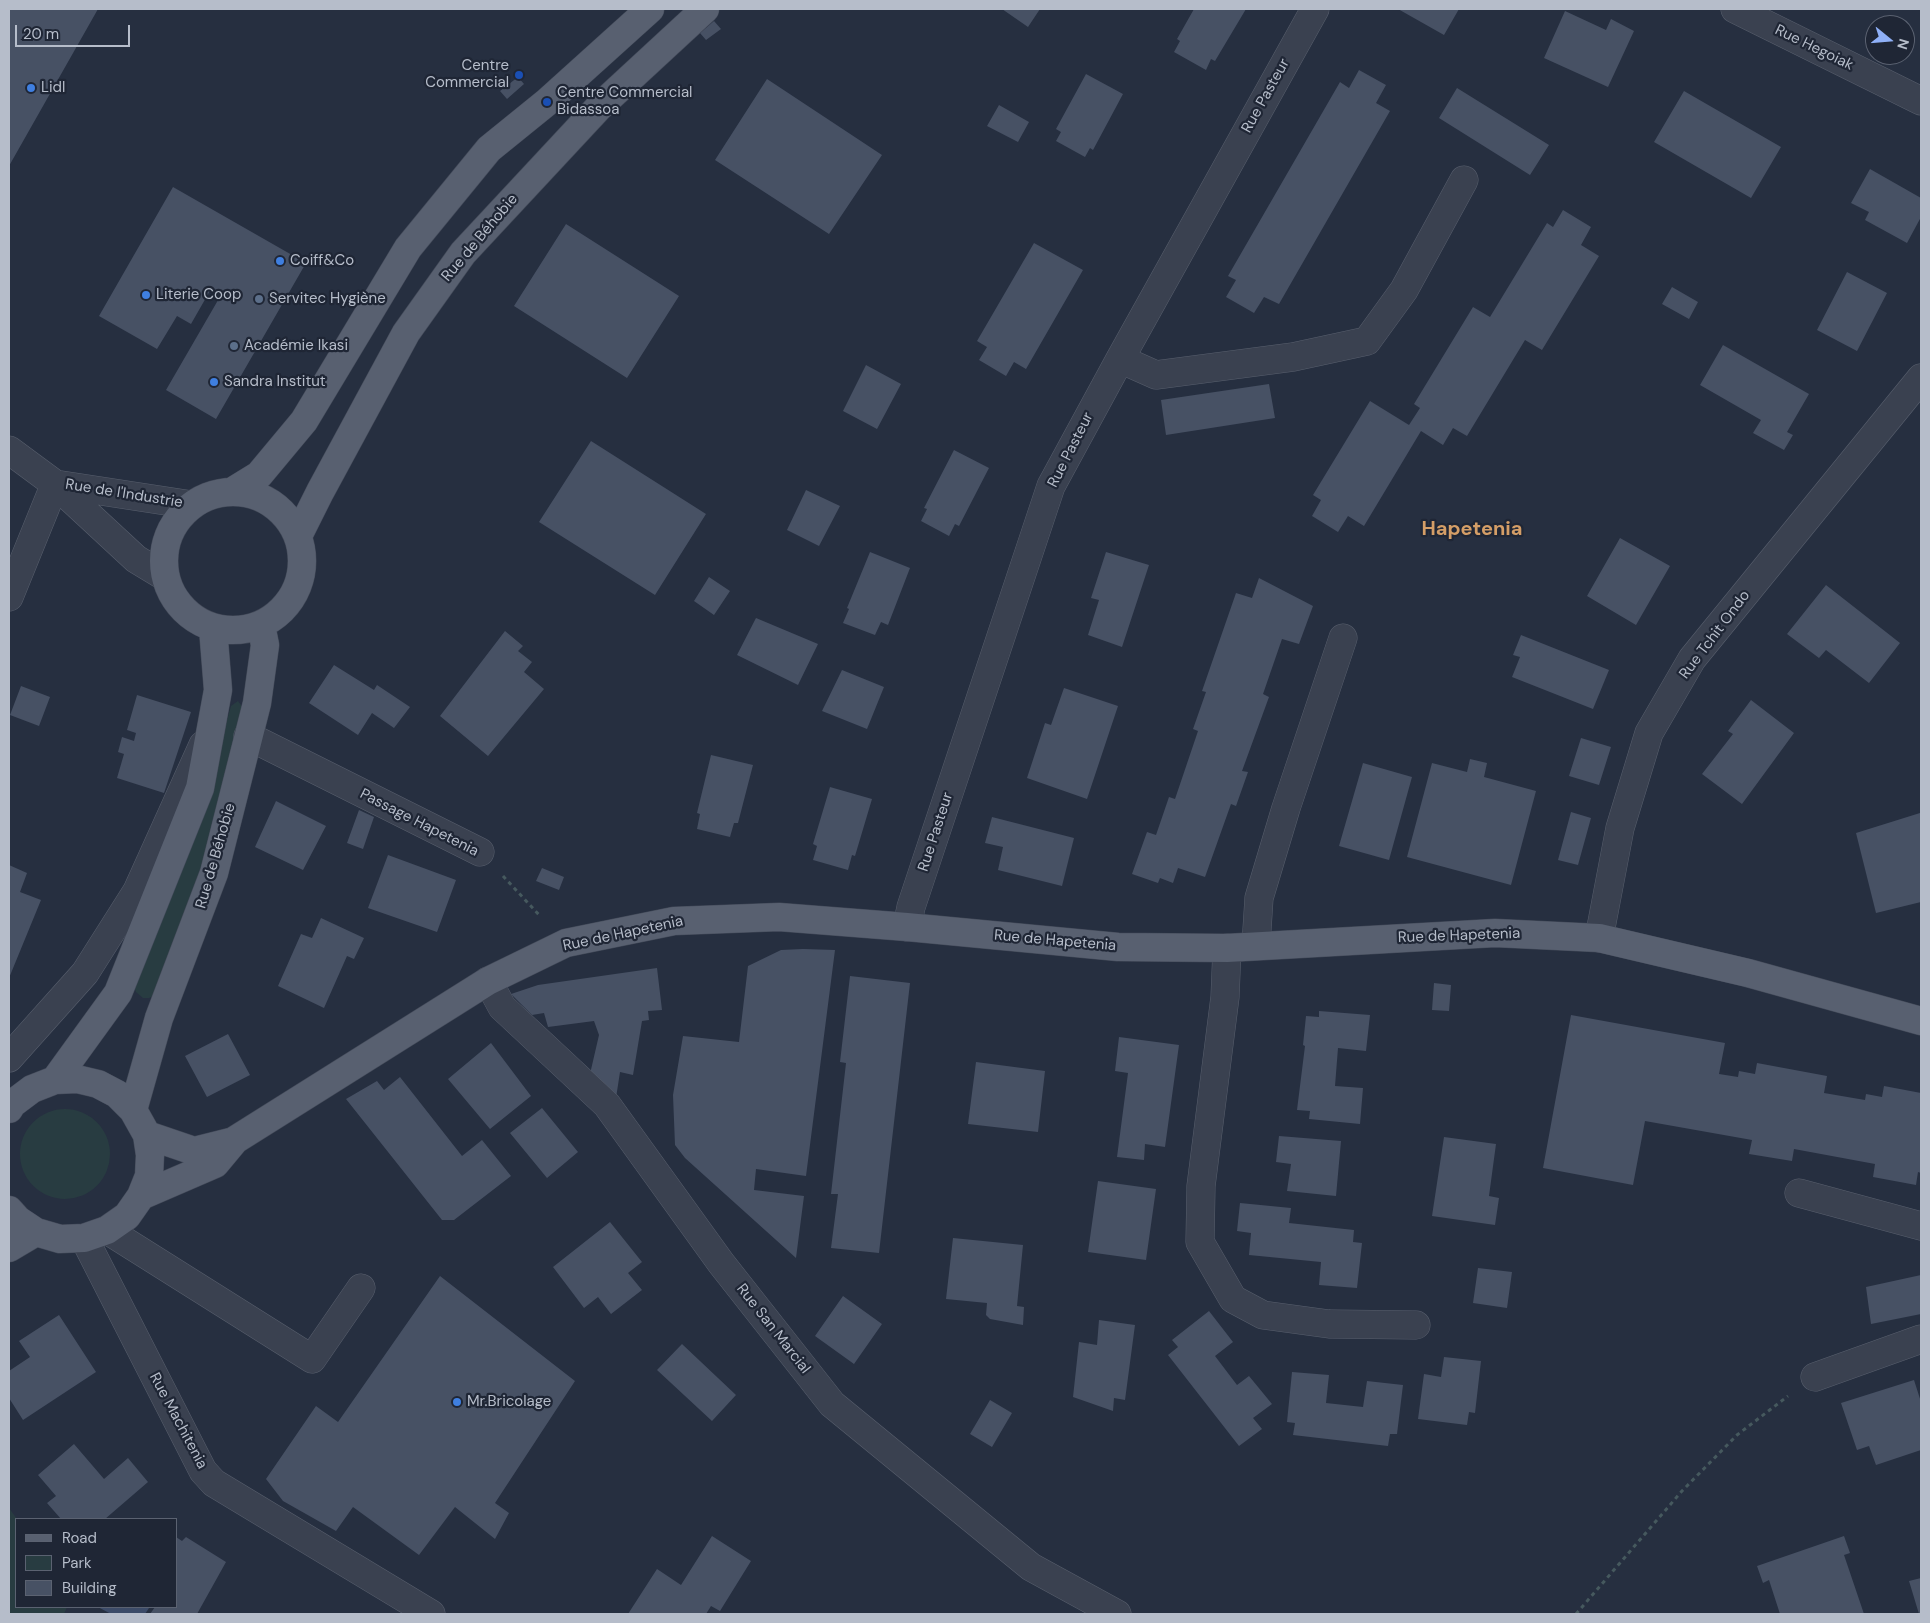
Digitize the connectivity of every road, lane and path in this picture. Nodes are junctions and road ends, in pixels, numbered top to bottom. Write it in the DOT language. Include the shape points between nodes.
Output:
graph roads {
  1 [pos="650,9"];
  2 [pos="705,9"];
  3 [pos="1315,9"];
  4 [pos="1735,9"];
  5 [pos="1921,100"];
  6 [pos="1464,180"];
  7 [pos="1120,358"];
  8 [pos="1921,378"];
  9 [pos="9,450"];
  10 [pos="55,484"];
  11 [pos="233,491"];
  12 [pos="192,505"];
  13 [pos="298,536"];
  14 [pos="164,576"];
  15 [pos="9,597"];
  16 [pos="261,625"];
  17 [pos="213,628"];
  18 [pos="1343,638"];
  19 [pos="209,733"];
  20 [pos="248,736"];
  21 [pos="480,852"];
  22 [pos="907,927"];
  23 [pos="1599,938"];
  24 [pos="1256,945"];
  25 [pos="1227,948"];
  26 [pos="553,949"];
  27 [pos="488,981"];
  28 [pos="1921,1021"];
  29 [pos="9,1058"];
  30 [pos="55,1080"];
  31 [pos="9,1109"];
  32 [pos="133,1110"];
  33 [pos="147,1135"];
  34 [pos="235,1140"];
  35 [pos="1799,1193"];
  36 [pos="141,1196"];
  37 [pos="9,1210"];
  38 [pos="1921,1226"];
  39 [pos="36,1232"];
  40 [pos="96,1234"];
  41 [pos="9,1248"];
  42 [pos="361,1288"];
  43 [pos="1416,1325"];
  44 [pos="1921,1339"];
  45 [pos="1815,1377"];
  46 [pos="431,1614"];
  47 [pos="1117,1614"];
  48 [pos="1576,1614"];
  1 -- 11 [label="main road" via="547,102 489,148 408,248 304,421 259,475"];
  2 -- 13 [label="main road, Rue de Béhobie" via="599,107 463,253 406,333"];
  3 -- 7 [label="street, Rue Pasteur"];
  4 -- 5 [label="street, Rue Hegoiak"];
  6 -- 7 [label="street" via="1404,290 1367,341 1292,358 1156,375"];
  7 -- 22 [label="street, Rue Pasteur" via="1051,486"];
  8 -- 23 [label="street, Rue Tchit Ondo" via="1692,659 1649,733 1620,828"];
  9 -- 10 [label="street, Rue de l'Industrie"];
  10 -- 12 [label="street, Rue de l'Industrie"];
  10 -- 14 [label="street, Rue de l'Industrie" via="136,559"];
  10 -- 15 [label="street"];
  11 -- 12 [label="main road" via="211,495"];
  11 -- 13 [label="main road" via="254,494 272,504 288,518"];
  12 -- 14 [label="main road" via="171,531 165,547"];
  13 -- 16 [label="main road" via="303,557 301,578 293,598 279,614"];
  14 -- 17 [label="main road" via="184,610"];
  16 -- 17 [label="main road" via="237,630"];
  16 -- 20 [label="main road, Rue de Béhobie" via="265,644 257,703"];
  17 -- 19 [label="main road" via="218,690"];
  18 -- 24 [label="street" via="1259,898"];
  19 -- 29 [label="street" via="137,891 85,973"];
  19 -- 30 [label="main road" via="200,788 118,993"];
  20 -- 21 [label="street, Passage Hapetenia"];
  20 -- 32 [label="main road, Rue de Béhobie" via="214,873 160,1018"];
  21 -- 26 [label="path, Passage Hapetenia" via="541,916"];
  22 -- 25 [label="main road, Rue de Hapetenia" via="1118,947"];
  22 -- 26 [label="main road, Rue de Hapetenia" via="779,917 674,921 566,943"];
  23 -- 24 [label="main road, Rue de Hapetenia" via="1495,932"];
  23 -- 28 [label="main road, Rue de Hapetenia" via="1748,973"];
  24 -- 25 [label="main road, Rue de Hapetenia"];
  25 -- 43 [label="street" via="1225,997 1201,1186 1200,1242 1233,1299 1262,1315 1329,1324"];
  26 -- 27 [label="main road, Rue de Hapetenia"];
  27 -- 34 [label="main road, Rue de Hapetenia"];
  27 -- 47 [label="street, Rue San Marcial" via="502,1007 607,1105 721,1263 832,1404 1030,1567"];
  30 -- 31 [label="main road" via="32,1089"];
  30 -- 32 [label="main road" via="77,1079 98,1084 117,1094"];
  32 -- 33 [label="main road"];
  33 -- 34 [label="main road, Rue de Hapetenia" via="194,1151"];
  33 -- 36 [label="main road" via="150,1156"];
  34 -- 36 [label="main road, Rue de Hapetenia" via="215,1164"];
  35 -- 38 [label="street"];
  36 -- 40 [label="main road" via="127,1216"];
  37 -- 39 [label="main road"];
  39 -- 40 [label="main road" via="60,1239"];
  39 -- 41 [label="main road"];
  40 -- 42 [label="street" via="312,1359"];
  40 -- 46 [label="street, Rue Machitenia" via="202,1471 214,1484"];
  44 -- 45 [label="street"];
  45 -- 48 [label="path" via="1736,1436 1682,1491"];
}
